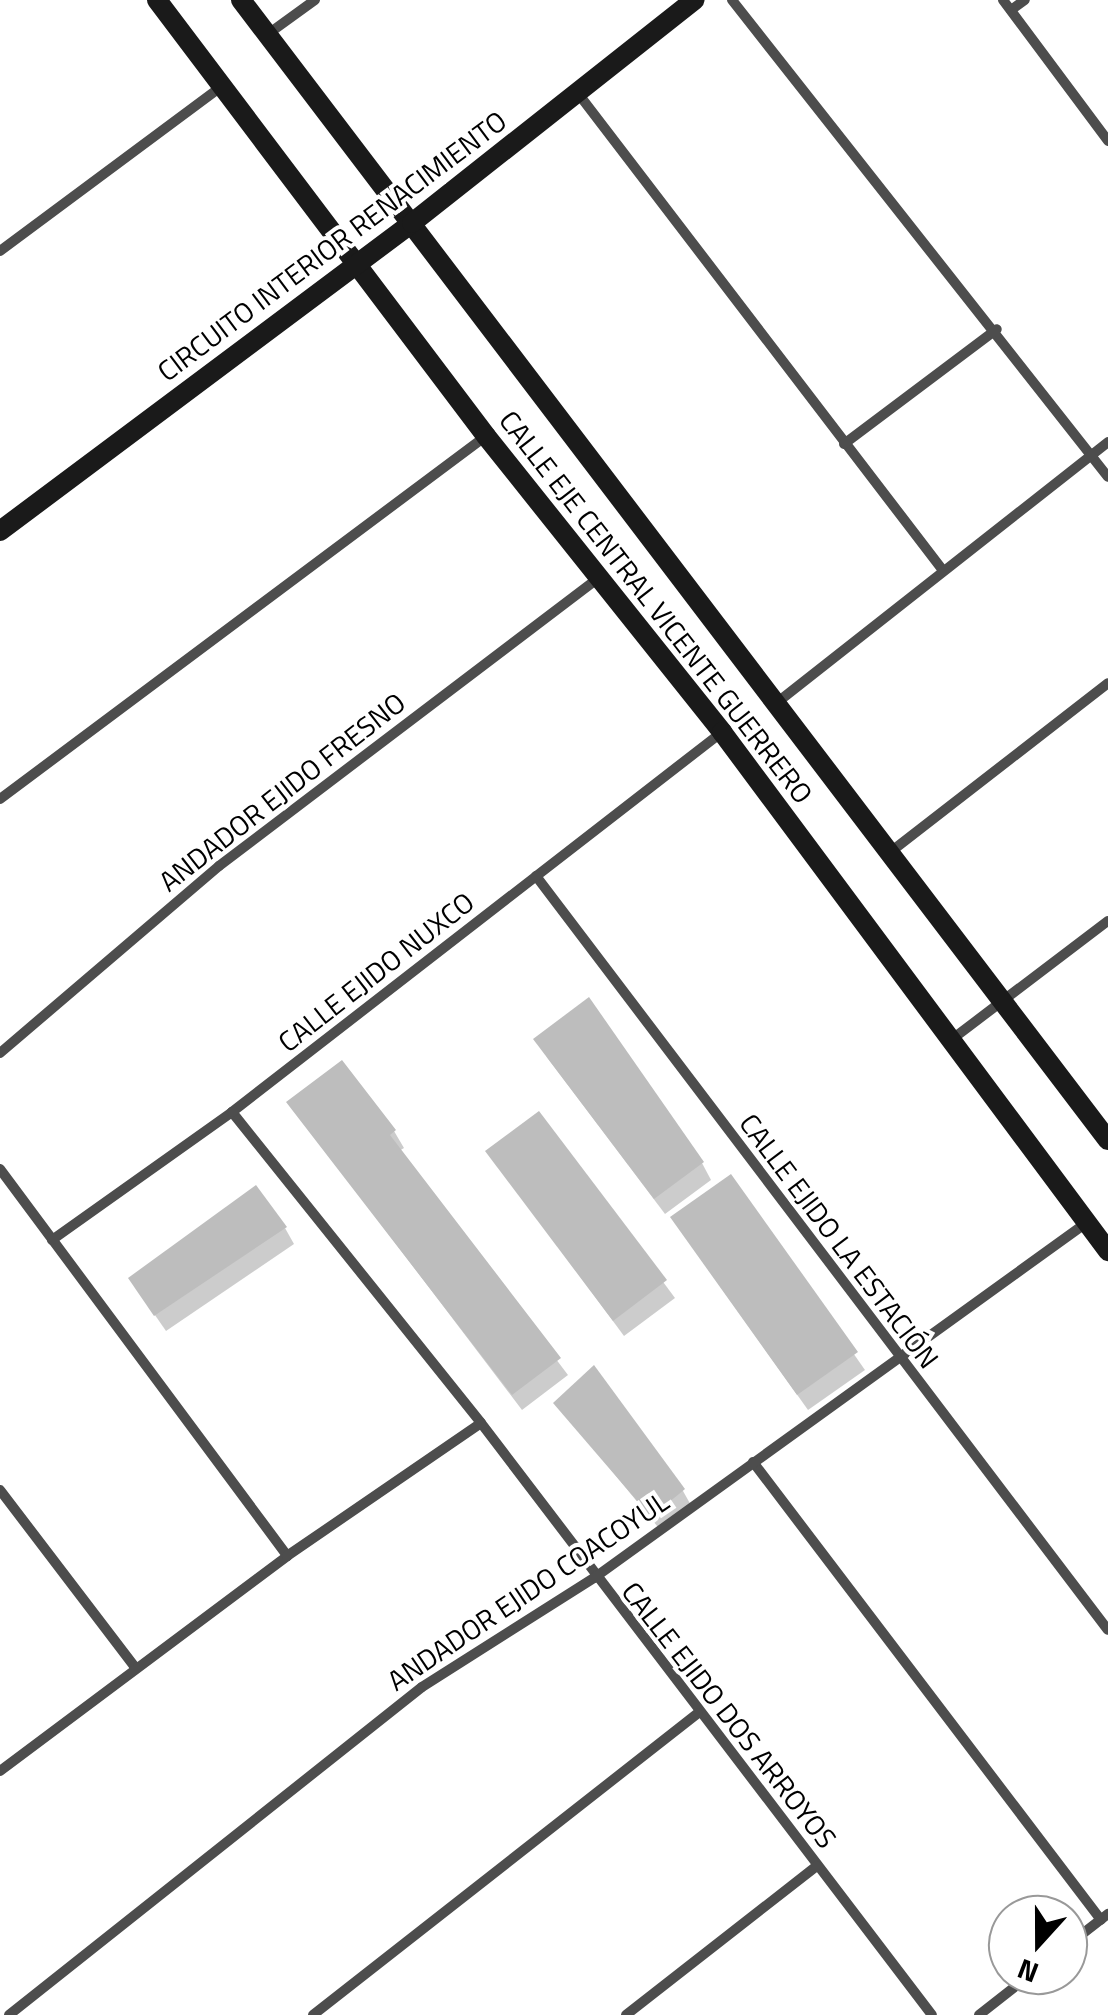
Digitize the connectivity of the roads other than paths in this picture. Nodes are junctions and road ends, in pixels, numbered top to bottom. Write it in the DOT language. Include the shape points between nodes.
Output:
graph roads {
  1 [pos="157,0"];
  2 [pos="242,0"];
  3 [pos="314,0"];
  4 [pos="694,0"];
  5 [pos="732,0"];
  6 [pos="1024,0"];
  7 [pos="1007,5"];
  8 [pos="268,34"];
  9 [pos="222,86"];
  10 [pos="578,92"];
  11 [pos="1108,141"];
  12 [pos="412,222"];
  13 [pos="0,250"];
  14 [pos="357,264"];
  15 [pos="997,328"];
  16 [pos="486,436"];
  17 [pos="1108,442"];
  18 [pos="844,444"];
  19 [pos="1091,454"];
  20 [pos="1108,477"];
  21 [pos="0,531"];
  22 [pos="942,568"];
  23 [pos="600,577"];
  24 [pos="1108,683"];
  25 [pos="779,701"];
  26 [pos="722,732"];
  27 [pos="0,799"];
  28 [pos="893,850"];
  29 [pos="536,876"];
  30 [pos="1108,921"];
  31 [pos="1004,1001"];
  32 [pos="952,1040"];
  33 [pos="0,1053"];
  34 [pos="232,1112"];
  35 [pos="1108,1140"];
  36 [pos="0,1169"];
  37 [pos="1086,1223"];
  38 [pos="52,1240"];
  39 [pos="1108,1251"];
  40 [pos="898,1357"];
  41 [pos="480,1423"];
  42 [pos="753,1462"];
  43 [pos="0,1490"];
  44 [pos="288,1556"];
  45 [pos="594,1578"];
  46 [pos="1108,1630"];
  47 [pos="135,1666"];
  48 [pos="698,1713"];
  49 [pos="0,1771"];
  50 [pos="817,1866"];
  51 [pos="1104,1917"];
  52 [pos="1004,1995"];
  53 [pos="9,2015"];
  54 [pos="313,2015"];
  55 [pos="626,2015"];
  56 [pos="932,2015"];
  57 [pos="979,2015"];
  1 -- 9 [label="main road, CALLE EJE CENTRAL VICENTE GUERRERO"];
  2 -- 8 [label="main road, CALLE EJE CENTRAL VICENTE GUERRERO"];
  3 -- 8 [label="street"];
  4 -- 10 [label="main road, CIRCUITO INTERIOR RENACIMIENTO"];
  5 -- 15 [label="street"];
  6 -- 7 [label="street"];
  7 -- 11 [label="street"];
  8 -- 12 [label="main road, CALLE EJE CENTRAL VICENTE GUERRERO"];
  9 -- 13 [label="street"];
  9 -- 14 [label="main road, CALLE EJE CENTRAL VICENTE GUERRERO"];
  10 -- 12 [label="main road, CIRCUITO INTERIOR RENACIMIENTO"];
  10 -- 18 [label="street"];
  12 -- 14 [label="main road, CIRCUITO INTERIOR RENACIMIENTO"];
  12 -- 25 [label="main road, CALLE EJE CENTRAL VICENTE GUERRERO"];
  14 -- 16 [label="main road, CALLE EJE CENTRAL VICENTE GUERRERO"];
  14 -- 21 [label="main road, CIRCUITO INTERIOR RENACIMIENTO"];
  15 -- 18 [label="street"];
  15 -- 19 [label="street"];
  16 -- 23 [label="main road, CALLE EJE CENTRAL VICENTE GUERRERO"];
  16 -- 27 [label="street"];
  17 -- 19 [label="street"];
  18 -- 22 [label="street"];
  19 -- 20 [label="street"];
  19 -- 22 [label="street"];
  22 -- 25 [label="street"];
  23 -- 26 [label="main road, CALLE EJE CENTRAL VICENTE GUERRERO"];
  23 -- 33 [label="street, ANDADOR EJIDO FRESNO" via="218,866"];
  24 -- 28 [label="street"];
  25 -- 28 [label="main road, CALLE EJE CENTRAL VICENTE GUERRERO"];
  26 -- 29 [label="street, CALLE EJIDO NUXCO"];
  26 -- 32 [label="main road, CALLE EJE CENTRAL VICENTE GUERRERO"];
  28 -- 31 [label="main road, CALLE EJE CENTRAL VICENTE GUERRERO"];
  29 -- 34 [label="street, CALLE EJIDO NUXCO"];
  29 -- 40 [label="street, CALLE EJIDO LA ESTACIÓN"];
  30 -- 31 [label="street"];
  31 -- 32 [label="street"];
  31 -- 35 [label="main road, CALLE EJE CENTRAL VICENTE GUERRERO"];
  32 -- 37 [label="main road, CALLE EJE CENTRAL VICENTE GUERRERO"];
  34 -- 38 [label="street, CALLE EJIDO NUXCO"];
  34 -- 41 [label="street, CALLE EJIDO DOS ARROYOS"];
  36 -- 38 [label="street"];
  37 -- 39 [label="main road, CALLE EJE CENTRAL VICENTE GUERRERO"];
  37 -- 40 [label="street, ANDADOR EJIDO COACOYUL"];
  38 -- 44 [label="street"];
  40 -- 42 [label="street, ANDADOR EJIDO COACOYUL"];
  40 -- 46 [label="street, CALLE EJIDO LA ESTACIÓN"];
  41 -- 44 [label="street"];
  41 -- 45 [label="street, CALLE EJIDO DOS ARROYOS"];
  42 -- 45 [label="street, ANDADOR EJIDO COACOYUL"];
  42 -- 51 [label="street"];
  43 -- 47 [label="street"];
  44 -- 47 [label="street"];
  45 -- 48 [label="street, CALLE EJIDO DOS ARROYOS"];
  45 -- 53 [label="street, ANDADOR EJIDO COACOYUL" via="422,1688"];
  47 -- 49 [label="street"];
  48 -- 50 [label="street, CALLE EJIDO DOS ARROYOS"];
  48 -- 54 [label="street"];
  50 -- 55 [label="street"];
  50 -- 56 [label="street, CALLE EJIDO DOS ARROYOS"];
  52 -- 57 [label="street"];
}
